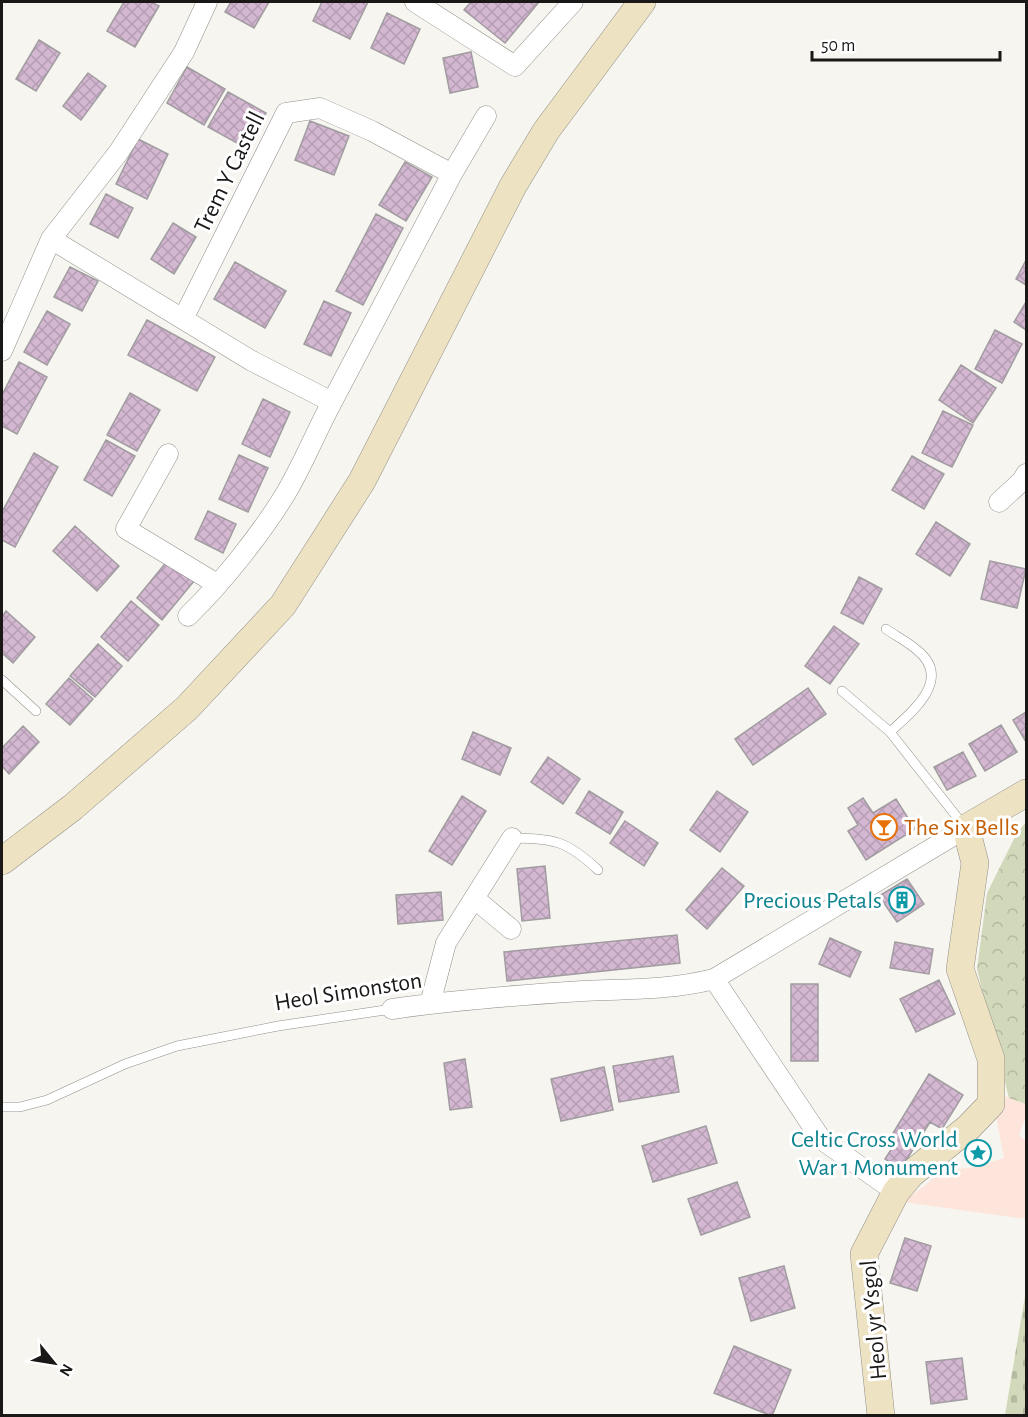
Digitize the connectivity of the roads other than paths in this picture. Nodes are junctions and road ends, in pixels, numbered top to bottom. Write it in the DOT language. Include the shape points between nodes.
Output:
graph roads {
  1 [pos="207,2"];
  2 [pos="415,2"];
  3 [pos="573,2"];
  4 [pos="642,2"];
  5 [pos="486,116"];
  6 [pos="452,174"];
  7 [pos="51,239"];
  8 [pos="183,319"];
  9 [pos="2,351"];
  10 [pos="332,402"];
  11 [pos="168,454"];
  12 [pos="1025,480"];
  13 [pos="999,502"];
  14 [pos="217,584"];
  15 [pos="188,616"];
  16 [pos="886,629"];
  17 [pos="2,680"];
  18 [pos="842,692"];
  19 [pos="36,711"];
  20 [pos="890,732"];
  21 [pos="1026,793"];
  22 [pos="966,828"];
  23 [pos="512,838"];
  24 [pos="2,861"];
  25 [pos="598,870"];
  26 [pos="475,899"];
  27 [pos="511,929"];
  28 [pos="714,979"];
  29 [pos="430,1004"];
  30 [pos="392,1009"];
  31 [pos="2,1107"];
  32 [pos="896,1192"];
  33 [pos="881,1416"];
  1 -- 7 [label="street" via="184,52 118,153"];
  2 -- 3 [label="street" via="515,66"];
  4 -- 24 [label="street" via="546,131 513,186 362,481 283,605 187,708 73,807"];
  5 -- 6 [label="street"];
  6 -- 8 [label="street, Trem Y Castell" via="320,108 286,113"];
  6 -- 10 [label="street"];
  7 -- 8 [label="street"];
  7 -- 9 [label="street"];
  8 -- 10 [label="street" via="252,361"];
  10 -- 14 [label="street" via="285,493"];
  11 -- 14 [label="street" via="126,529"];
  12 -- 13 [label="street"];
  14 -- 15 [label="street"];
  16 -- 20 [label="lane" via="927,660 932,683 914,711"];
  17 -- 19 [label="lane"];
  18 -- 20 [label="lane"];
  20 -- 22 [label="lane"];
  21 -- 22 [label="street"];
  22 -- 28 [label="street, Heol Simonston"];
  22 -- 32 [label="street, Heol yr Ysgol" via="975,863 960,969 992,1059 991,1104 911,1174"];
  23 -- 25 [label="lane" via="563,843"];
  23 -- 26 [label="street"];
  26 -- 27 [label="street"];
  26 -- 29 [label="street" via="446,943"];
  28 -- 29 [label="street, Heol Simonston" via="686,987 580,991"];
  28 -- 32 [label="street" via="821,1139"];
  29 -- 30 [label="street, Heol Simonston"];
  30 -- 31 [label="lane, Heol Simonston" via="177,1046 125,1064 47,1100"];
  32 -- 33 [label="street, Heol yr Ysgol" via="864,1254"];
}
